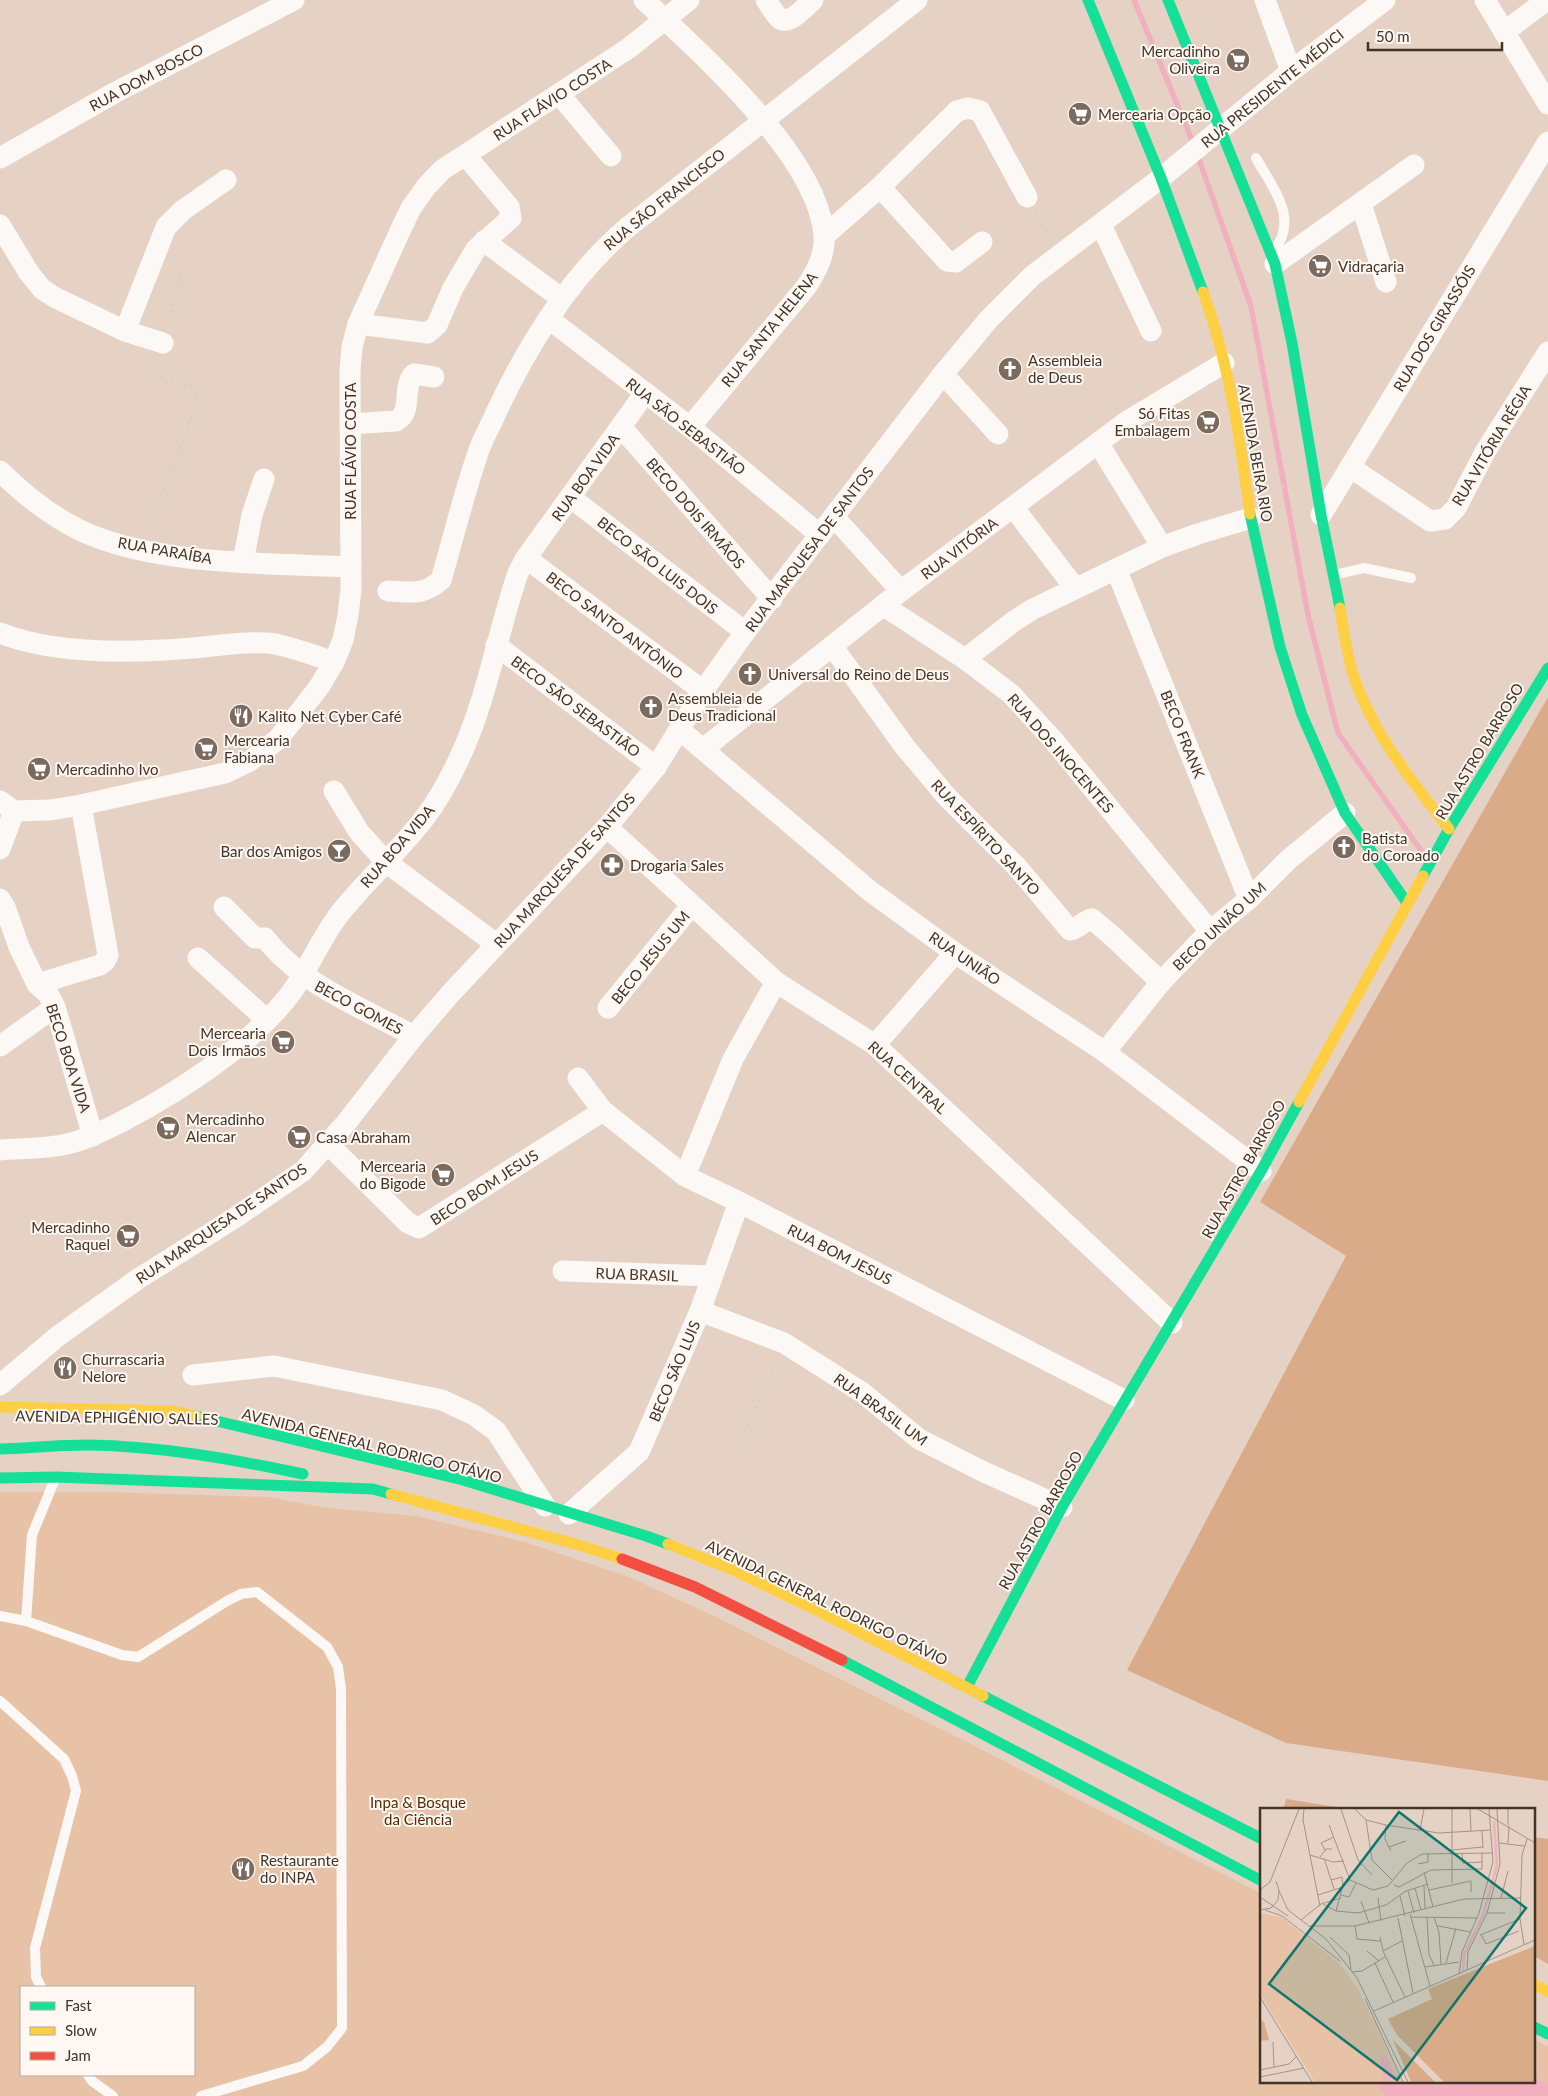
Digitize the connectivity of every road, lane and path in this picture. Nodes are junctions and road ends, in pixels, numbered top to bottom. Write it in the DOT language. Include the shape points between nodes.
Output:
graph roads {
  1 [pos="294,0"];
  2 [pos="644,0"];
  3 [pos="689,0"];
  4 [pos="766,0"];
  5 [pos="813,0"];
  6 [pos="917,0"];
  7 [pos="1088,0"];
  8 [pos="1168,0"];
  9 [pos="1265,0"];
  10 [pos="1385,0"];
  11 [pos="1485,0"];
  12 [pos="1547,0"];
  13 [pos="262,8"];
  14 [pos="666,20"];
  15 [pos="1504,32"];
  16 [pos="1290,72"];
  17 [pos="559,94"];
  18 [pos="1548,104"];
  19 [pos="762,120"];
  20 [pos="1220,129"];
  21 [pos="1548,142"];
  22 [pos="466,156"];
  23 [pos="611,156"];
  24 [pos="0,158"];
  25 [pos="1256,158"];
  26 [pos="1414,165"];
  27 [pos="1161,178"];
  28 [pos="226,180"];
  29 [pos="880,187"];
  30 [pos="1027,198"];
  31 [pos="1361,204"];
  32 [pos="0,225"];
  33 [pos="1101,225"];
  34 [pos="824,236"];
  35 [pos="484,241"];
  36 [pos="982,242"];
  37 [pos="1060,256"];
  38 [pos="1273,259"];
  39 [pos="182,271"];
  40 [pos="1386,282"];
  41 [pos="562,299"];
  42 [pos="549,319"];
  43 [pos="358,324"];
  44 [pos="125,331"];
  45 [pos="1151,331"];
  46 [pos="163,343"];
  47 [pos="1548,352"];
  48 [pos="1224,363"];
  49 [pos="943,374"];
  50 [pos="434,377"];
  51 [pos="646,393"];
  52 [pos="350,424"];
  53 [pos="621,427"];
  54 [pos="690,427"];
  55 [pos="998,434"];
  56 [pos="1098,443"];
  57 [pos="1350,467"];
  58 [pos="0,471"];
  59 [pos="264,479"];
  60 [pos="1294,484"];
  61 [pos="1266,490"];
  62 [pos="570,497"];
  63 [pos="1013,507"];
  64 [pos="1321,515"];
  65 [pos="834,517"];
  66 [pos="1251,518"];
  67 [pos="149,520"];
  68 [pos="820,535"];
  69 [pos="1162,547"];
  70 [pos="526,558"];
  71 [pos="244,562"];
  72 [pos="351,566"];
  73 [pos="1116,569"];
  74 [pos="1333,575"];
  75 [pos="1410,578"];
  76 [pos="1075,588"];
  77 [pos="388,591"];
  78 [pos="901,591"];
  79 [pos="772,598"];
  80 [pos="884,606"];
  81 [pos="745,632"];
  82 [pos="0,633"];
  83 [pos="496,645"];
  84 [pos="832,646"];
  85 [pos="965,660"];
  86 [pos="334,662"];
  87 [pos="1548,668"];
  88 [pos="703,691"];
  89 [pos="680,730"];
  90 [pos="703,749"];
  91 [pos="656,767"];
  92 [pos="334,791"];
  93 [pos="81,805"];
  94 [pos="7,806"];
  95 [pos="1345,813"];
  96 [pos="607,827"];
  97 [pos="1449,830"];
  98 [pos="0,849"];
  99 [pos="386,862"];
  100 [pos="1249,899"];
  101 [pos="1407,903"];
  102 [pos="2,906"];
  103 [pos="691,906"];
  104 [pos="224,907"];
  105 [pos="1210,931"];
  106 [pos="496,944"];
  107 [pos="955,953"];
  108 [pos="198,958"];
  109 [pos="304,977"];
  110 [pos="776,982"];
  111 [pos="1161,982"];
  112 [pos="37,984"];
  113 [pos="55,1007"];
  114 [pos="608,1008"];
  115 [pos="267,1020"];
  116 [pos="414,1036"];
  117 [pos="875,1044"];
  118 [pos="0,1046"];
  119 [pos="1105,1052"];
  120 [pos="578,1078"];
  121 [pos="602,1111"];
  122 [pos="93,1136"];
  123 [pos="328,1144"];
  124 [pos="0,1150"];
  125 [pos="1261,1171"];
  126 [pos="685,1176"];
  127 [pos="739,1202"];
  128 [pos="563,1271"];
  129 [pos="712,1276"];
  130 [pos="700,1312"];
  131 [pos="1172,1323"];
  132 [pos="784,1343"];
  133 [pos="193,1374"];
  134 [pos="0,1385"];
  135 [pos="1124,1400"];
  136 [pos="0,1406"];
  137 [pos="216,1434"];
  138 [pos="264,1434"];
  139 [pos="0,1449"];
  140 [pos="737,1450"];
  141 [pos="56,1477"];
  142 [pos="0,1478"];
  143 [pos="373,1489"];
  144 [pos="545,1506"];
  145 [pos="1062,1507"];
  146 [pos="569,1514"];
  147 [pos="0,1616"];
  148 [pos="26,1621"];
  149 [pos="967,1687"];
  150 [pos="0,1701"];
  151 [pos="1260,1838"];
  152 [pos="1260,1880"];
  153 [pos="1536,1985"];
  154 [pos="40,1986"];
  155 [pos="1548,1992"];
  156 [pos="1536,2028"];
  157 [pos="1548,2034"];
  158 [pos="89,2076"];
  159 [pos="113,2096"];
  160 [pos="201,2096"];
  1 -- 13 [label="street, RUA DOM BOSCO"];
  2 -- 14 [label="street, RUA SANTA HELENA"];
  3 -- 14 [label="street, RUA FLÁVIO COSTA"];
  4 -- 5 [label="street" via="780,19 785,20 791,19"];
  6 -- 19 [label="street, RUA SÃO FRANCISCO"];
  7 -- 27 [label="main road, AVENIDA BEIRA RIO"];
  8 -- 20 [label="main road"];
  9 -- 16 [label="street"];
  10 -- 16 [label="street, RUA PRESIDENTE MÉDICI"];
  11 -- 15 [label="street"];
  12 -- 15 [label="street"];
  13 -- 24 [label="street, RUA DOM BOSCO"];
  14 -- 17 [label="street, RUA FLÁVIO COSTA"];
  14 -- 19 [label="street, RUA SANTA HELENA" via="714,66"];
  15 -- 18 [label="street"];
  16 -- 20 [label="street, RUA PRESIDENTE MÉDICI"];
  17 -- 22 [label="street, RUA FLÁVIO COSTA"];
  17 -- 23 [label="street"];
  19 -- 34 [label="street, RUA SANTA HELENA" via="810,186 820,210"];
  19 -- 41 [label="street, RUA SÃO FRANCISCO" via="605,246"];
  20 -- 27 [label="street, RUA PRESIDENTE MÉDICI"];
  20 -- 38 [label="main road"];
  21 -- 57 [label="street, RUA DOS GIRASSÓIS"];
  22 -- 35 [label="street" via="511,213 511,218"];
  22 -- 43 [label="street, RUA FLÁVIO COSTA" via="442,170 411,208"];
  25 -- 38 [label="lane" via="1286,214 1282,241"];
  26 -- 31 [label="street"];
  27 -- 33 [label="street, RUA MARQUESA DE SANTOS"];
  27 -- 48 [label="main road, AVENIDA BEIRA RIO" via="1212,316"];
  28 -- 44 [label="street" via="178,213 166,227"];
  29 -- 30 [label="street" via="957,111 968,108 980,111"];
  29 -- 34 [label="street"];
  29 -- 36 [label="street" via="947,261 956,262"];
  30 -- 37 [label="path"];
  31 -- 38 [label="street"];
  31 -- 40 [label="street"];
  32 -- 44 [label="street" via="42,288"];
  33 -- 37 [label="street, RUA MARQUESA DE SANTOS"];
  33 -- 45 [label="street"];
  34 -- 54 [label="street, RUA SANTA HELENA" via="822,258 806,287"];
  35 -- 41 [label="street"];
  35 -- 43 [label="street" via="468,261 437,325 428,332"];
  37 -- 49 [label="street, RUA MARQUESA DE SANTOS" via="1010,297"];
  38 -- 64 [label="main road" via="1292,343"];
  39 -- 46 [label="path"];
  41 -- 42 [label="street, RUA SÃO FRANCISCO"];
  42 -- 51 [label="street, RUA SÃO SEBASTIÃO"];
  42 -- 77 [label="street, RUA SÃO FRANCISCO" via="508,387 477,455 441,580 420,593"];
  43 -- 52 [label="street, RUA FLÁVIO COSTA" via="350,371"];
  44 -- 46 [label="street"];
  46 -- 67 [label="path" via="157,374 163,381 192,386 196,394 181,450"];
  47 -- 57 [label="street, RUA VITÓRIA RÉGIA" via="1485,452 1456,508 1445,519 1430,521"];
  48 -- 56 [label="street, RUA VITÓRIA" via="1153,404"];
  48 -- 66 [label="main road, AVENIDA BEIRA RIO" via="1239,434"];
  49 -- 55 [label="street"];
  49 -- 65 [label="street, RUA MARQUESA DE SANTOS"];
  50 -- 52 [label="street" via="414,374 404,415 400,419"];
  51 -- 53 [label="street, RUA BOA VIDA"];
  51 -- 54 [label="street, RUA SÃO SEBASTIÃO"];
  52 -- 72 [label="street, RUA FLÁVIO COSTA"];
  53 -- 62 [label="street, RUA BOA VIDA"];
  53 -- 79 [label="street, BECO DOIS IRMÃOS"];
  54 -- 68 [label="street, RUA SÃO SEBASTIÃO"];
  56 -- 63 [label="street, RUA VITÓRIA"];
  56 -- 69 [label="street"];
  57 -- 64 [label="street, RUA DOS GIRASSÓIS"];
  58 -- 71 [label="street, RUA PARAÍBA" via="42,508 71,526 103,539 134,548"];
  59 -- 71 [label="street" via="252,515"];
  60 -- 61 [label="path"];
  62 -- 70 [label="street, RUA BOA VIDA"];
  62 -- 81 [label="street, BECO SÃO LUIS DOIS"];
  63 -- 76 [label="street"];
  63 -- 78 [label="street, RUA VITÓRIA"];
  64 -- 74 [label="main road"];
  65 -- 68 [label="street, RUA MARQUESA DE SANTOS"];
  65 -- 78 [label="street"];
  66 -- 69 [label="street"];
  66 -- 95 [label="main road, AVENIDA BEIRA RIO" via="1283,656 1302,715"];
  68 -- 79 [label="street, RUA MARQUESA DE SANTOS"];
  69 -- 73 [label="street"];
  70 -- 83 [label="street, RUA BOA VIDA" via="518,573"];
  70 -- 88 [label="street, BECO SANTO ANTÔNIO"];
  71 -- 72 [label="street, RUA PARAÍBA"];
  72 -- 86 [label="street, RUA FLÁVIO COSTA" via="348,615"];
  73 -- 76 [label="street"];
  73 -- 100 [label="street, BECO FRANK"];
  74 -- 75 [label="lane" via="1364,568"];
  74 -- 97 [label="main road" via="1354,679 1371,718 1391,754"];
  76 -- 85 [label="street" via="1014,621"];
  78 -- 80 [label="street, RUA VITÓRIA"];
  79 -- 81 [label="street, RUA MARQUESA DE SANTOS"];
  80 -- 84 [label="street, RUA VITÓRIA"];
  80 -- 85 [label="street, RUA DOS INOCENTES"];
  81 -- 88 [label="street, RUA MARQUESA DE SANTOS"];
  82 -- 86 [label="street" via="22,642 52,647 157,651 270,643"];
  83 -- 91 [label="street, BECO SÃO SEBASTIÃO"];
  83 -- 99 [label="street, RUA BOA VIDA" via="481,700 459,759 427,815"];
  84 -- 90 [label="street, RUA VITÓRIA"];
  84 -- 111 [label="street, RUA ESPÍRITO SANTO" via="905,747 947,797 1017,867 1070,930 1092,919"];
  85 -- 105 [label="street, RUA DOS INOCENTES" via="1011,694 1054,741"];
  86 -- 93 [label="street, RUA FLÁVIO COSTA" via="319,687 277,740 250,761 226,773"];
  87 -- 97 [label="main road, RUA ASTRO BARROSO"];
  88 -- 89 [label="street, RUA MARQUESA DE SANTOS"];
  89 -- 90 [label="street, RUA UNIÃO"];
  89 -- 91 [label="street, RUA MARQUESA DE SANTOS"];
  90 -- 107 [label="street, RUA UNIÃO" via="870,891"];
  91 -- 96 [label="street, RUA MARQUESA DE SANTOS"];
  92 -- 99 [label="street" via="358,832"];
  93 -- 94 [label="street, RUA FLÁVIO COSTA" via="50,810"];
  93 -- 112 [label="street" via="108,955 100,965"];
  94 -- 98 [label="street"];
  95 -- 100 [label="street, BECO UNIÃO UM" via="1288,860"];
  95 -- 101 [label="main road, AVENIDA BEIRA RIO"];
  96 -- 103 [label="street, RUA CENTRAL"];
  96 -- 106 [label="street, RUA MARQUESA DE SANTOS"];
  97 -- 101 [label="main road, RUA ASTRO BARROSO"];
  99 -- 106 [label="street"];
  99 -- 109 [label="street, RUA BOA VIDA" via="333,922"];
  100 -- 105 [label="street, BECO UNIÃO UM"];
  101 -- 125 [label="main road, RUA ASTRO BARROSO"];
  102 -- 112 [label="street, BECO BOA VIDA"];
  103 -- 110 [label="street, RUA CENTRAL"];
  103 -- 114 [label="street, BECO JESUS UM"];
  104 -- 109 [label="street, BECO GOMES" via="255,938 265,938"];
  105 -- 111 [label="street, BECO UNIÃO UM"];
  106 -- 116 [label="street, RUA MARQUESA DE SANTOS"];
  107 -- 117 [label="street"];
  107 -- 119 [label="street, RUA UNIÃO"];
  108 -- 115 [label="street"];
  109 -- 115 [label="street, RUA BOA VIDA"];
  109 -- 116 [label="street, BECO GOMES"];
  110 -- 117 [label="street, RUA CENTRAL"];
  110 -- 126 [label="street" via="733,1059"];
  111 -- 119 [label="street, BECO UNIÃO UM"];
  112 -- 113 [label="street, BECO BOA VIDA"];
  113 -- 118 [label="street"];
  113 -- 122 [label="street, BECO BOA VIDA"];
  115 -- 122 [label="street, RUA BOA VIDA" via="196,1077 151,1106"];
  116 -- 123 [label="street, RUA MARQUESA DE SANTOS"];
  117 -- 131 [label="street, RUA CENTRAL"];
  119 -- 125 [label="street, RUA UNIÃO"];
  120 -- 121 [label="street, RUA BOM JESUS"];
  121 -- 123 [label="street, BECO BOM JESUS" via="418,1228 408,1223"];
  121 -- 126 [label="street, RUA BOM JESUS"];
  122 -- 124 [label="street, RUA BOA VIDA" via="62,1146"];
  123 -- 134 [label="street, RUA MARQUESA DE SANTOS" via="303,1170 66,1330"];
  125 -- 131 [label="main road, RUA ASTRO BARROSO"];
  126 -- 127 [label="street, RUA BOM JESUS"];
  127 -- 129 [label="street, BECO SÃO LUIS"];
  127 -- 135 [label="street, RUA BOM JESUS"];
  128 -- 129 [label="street, RUA BRASIL"];
  129 -- 130 [label="street, BECO SÃO LUIS"];
  130 -- 132 [label="street, RUA BRASIL UM"];
  130 -- 146 [label="street, BECO SÃO LUIS" via="639,1452"];
  131 -- 135 [label="main road, RUA ASTRO BARROSO"];
  132 -- 140 [label="path"];
  132 -- 145 [label="street, RUA BRASIL UM" via="863,1393 919,1439"];
  133 -- 144 [label="street" via="274,1366 442,1400 474,1414 496,1431"];
  135 -- 145 [label="main road, RUA ASTRO BARROSO"];
  136 -- 138 [label="main road, AVENIDA GENERAL RODRIGO OTÁVIO" via="174,1411"];
  137 -- 138 [label="main road, AVENIDA EPHIGÊNIO SALLES"];
  138 -- 144 [label="main road, AVENIDA GENERAL RODRIGO OTÁVIO" via="463,1480"];
  139 -- 143 [label="main road, AVENIDA EPHIGÊNIO SALLES" via="72,1446 173,1451 249,1462"];
  141 -- 142 [label="main road"];
  141 -- 143 [label="main road"];
  141 -- 148 [label="lane" via="32,1535"];
  143 -- 152 [label="main road" via="579,1545 695,1587 774,1625"];
  144 -- 146 [label="main road, AVENIDA GENERAL RODRIGO OTÁVIO"];
  145 -- 149 [label="main road, RUA ASTRO BARROSO"];
  146 -- 149 [label="main road, AVENIDA GENERAL RODRIGO OTÁVIO" via="646,1536 733,1570"];
  147 -- 148 [label="lane"];
  148 -- 160 [label="lane" via="122,1655 138,1657 227,1601 241,1594 258,1592 327,1647 338,1667 341,1699 342,2028 327,2047 303,2066"];
  149 -- 151 [label="main road, AVENIDA GENERAL RODRIGO OTÁVIO"];
  150 -- 154 [label="lane" via="64,1759 76,1792 35,1948 36,1977"];
  153 -- 155 [label="main road"];
  156 -- 157 [label="main road"];
  158 -- 159 [label="lane"];
}
